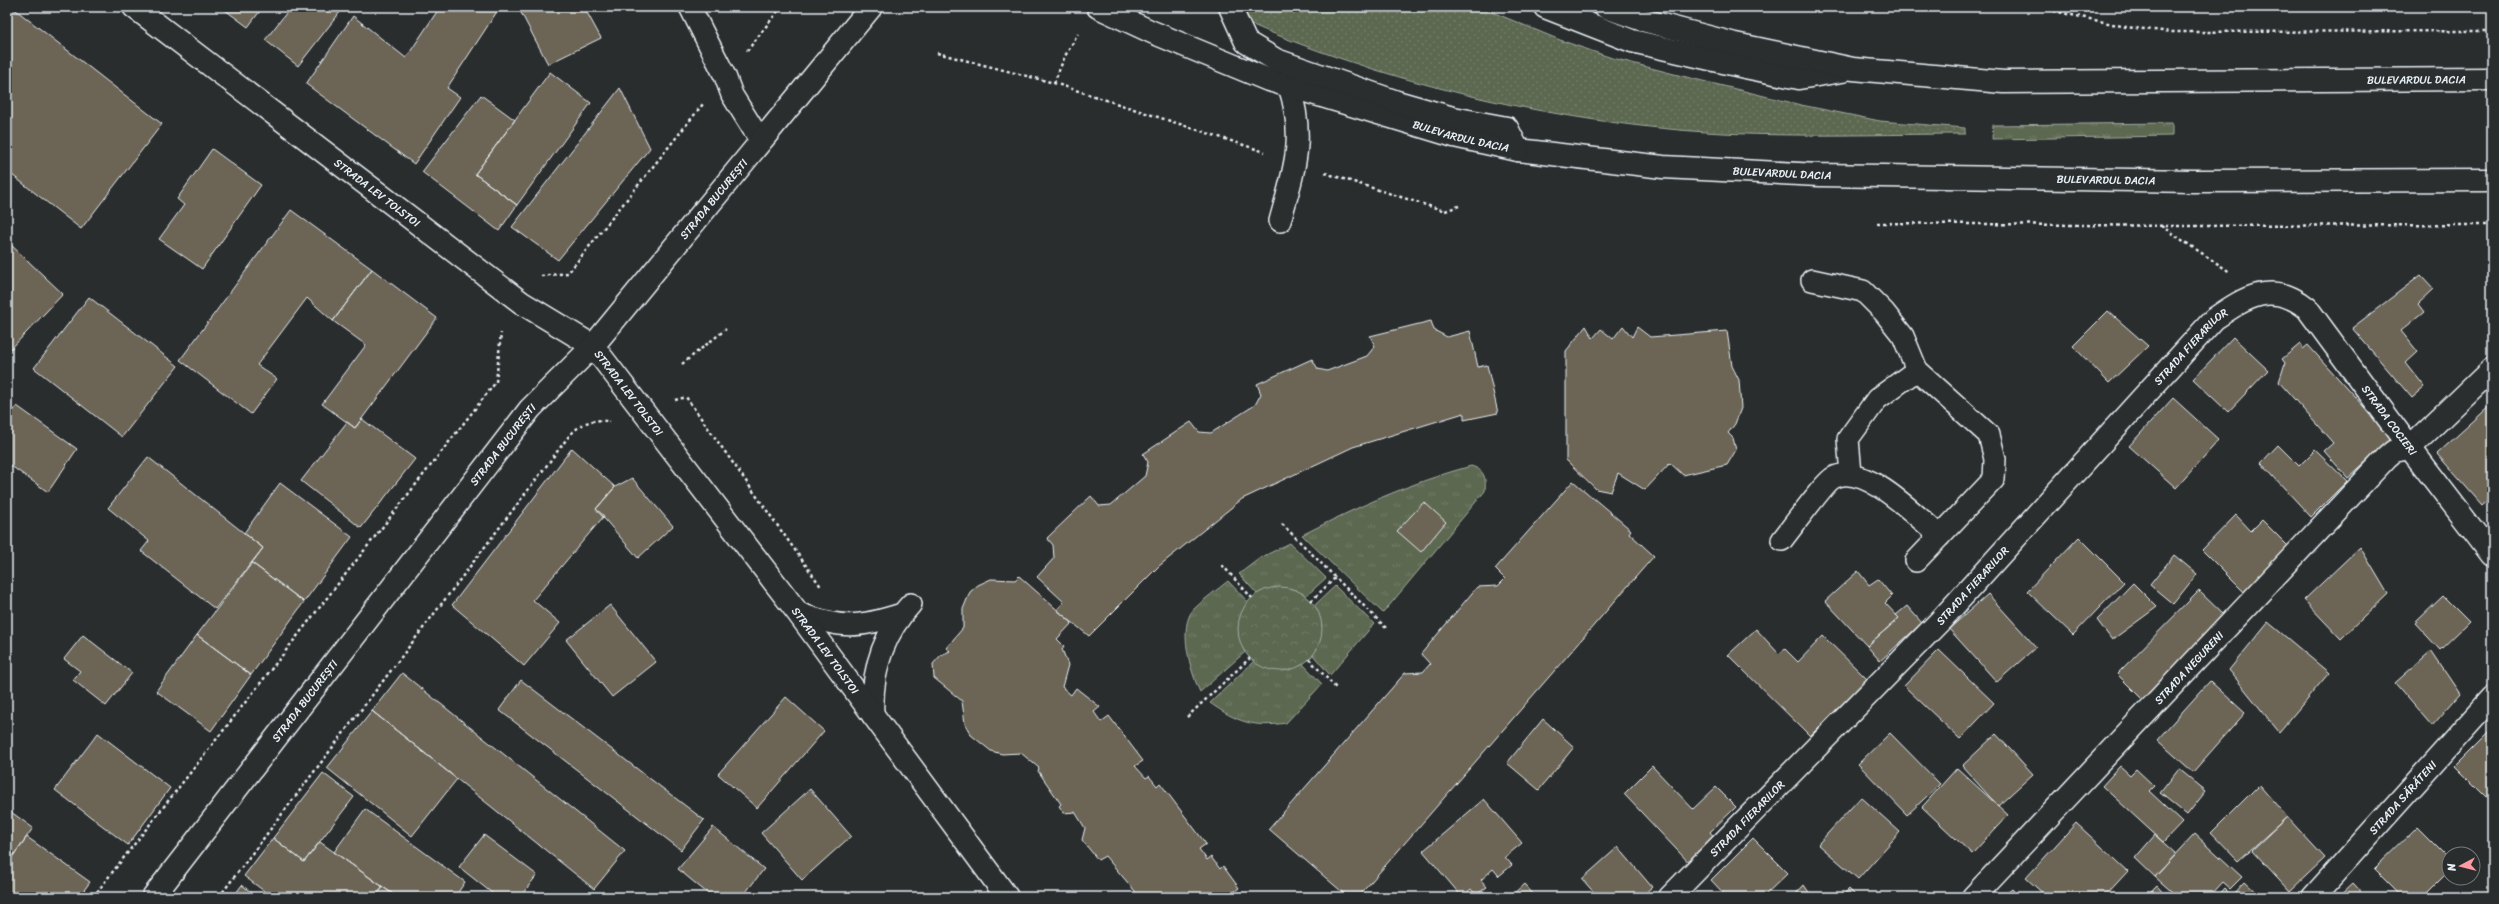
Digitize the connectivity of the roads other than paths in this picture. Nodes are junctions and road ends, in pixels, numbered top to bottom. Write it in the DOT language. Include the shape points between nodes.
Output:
graph roads {
  1 [pos="134,7"];
  2 [pos="690,7"];
  3 [pos="871,7"];
  4 [pos="1098,7"];
  5 [pos="1230,7"];
  6 [pos="1545,7"];
  7 [pos="1606,7"];
  8 [pos="1853,69"];
  9 [pos="2492,79"];
  10 [pos="1289,86"];
  11 [pos="760,140"];
  12 [pos="1518,150"];
  13 [pos="2492,180"];
  14 [pos="1280,221"];
  15 [pos="1812,280"];
  16 [pos="2282,294"];
  17 [pos="593,346"];
  18 [pos="2492,369"];
  19 [pos="1917,370"];
  20 [pos="2410,448"];
  21 [pos="1851,474"];
  22 [pos="1940,536"];
  23 [pos="1782,540"];
  24 [pos="2492,555"];
  25 [pos="1916,561"];
  26 [pos="798,613"];
  27 [pos="2492,698"];
  28 [pos="873,716"];
  29 [pos="153,897"];
  30 [pos="1007,897"];
  31 [pos="1670,897"];
  32 [pos="1973,897"];
  33 [pos="2313,897"];
  1 -- 17 [label="main road, STRADA LEV TOLSTOI" via="522,303"];
  2 -- 11 [label="lane" via="732,95"];
  3 -- 11 [label="main road, STRADA BUCUREȘTI"];
  4 -- 10 [label="main road, BULEVARDUL DACIA" via="1207,56"];
  5 -- 12 [label="main road" via="1246,42 1276,60 1397,102 1453,118 1507,128"];
  6 -- 8 [label="main road" via="1632,41 1791,77 1799,78"];
  7 -- 8 [label="main road, BULEVARDUL DACIA" via="1643,20 1735,44"];
  8 -- 9 [label="main road, BULEVARDUL DACIA" via="2003,82"];
  10 -- 12 [label="main road, BULEVARDUL DACIA" via="1454,136"];
  10 -- 14 [label="lane" via="1298,118 1298,155"];
  11 -- 17 [label="main road, STRADA BUCUREȘTI" via="714,201"];
  12 -- 13 [label="main road, BULEVARDUL DACIA" via="1663,167 1819,175 2193,181"];
  15 -- 19 [label="lane" via="1863,291 1903,336"];
  16 -- 20 [label="main road, STRADA COCIERI" via="2294,298 2307,308"];
  16 -- 31 [label="main road, STRADA FIERARILOR" via="2267,292 2252,296 2214,319 1941,620"];
  17 -- 26 [label="main road, STRADA LEV TOLSTOI"];
  17 -- 29 [label="main road, STRADA BUCUREȘTI" via="530,409"];
  18 -- 20 [label="main road"];
  19 -- 21 [label="lane" via="1877,399 1848,439"];
  19 -- 22 [label="lane" via="1988,435 1995,459 1994,479"];
  20 -- 24 [label="main road, STRADA COCIERI"];
  20 -- 32 [label="main road, STRADA NEGURENI" via="2394,451 2387,457"];
  21 -- 22 [label="lane" via="1875,484"];
  21 -- 23 [label="lane" via="1832,478"];
  22 -- 25 [label="lane"];
  26 -- 28 [label="main road, STRADA LEV TOLSTOI"];
  26 -- 28 [label="lane" via="823,623 850,626 876,623 907,609 881,652 874,674"];
  27 -- 33 [label="main road, STRADA SĂRĂTENI"];
  28 -- 30 [label="main road, STRADA LEV TOLSTOI"];
}
